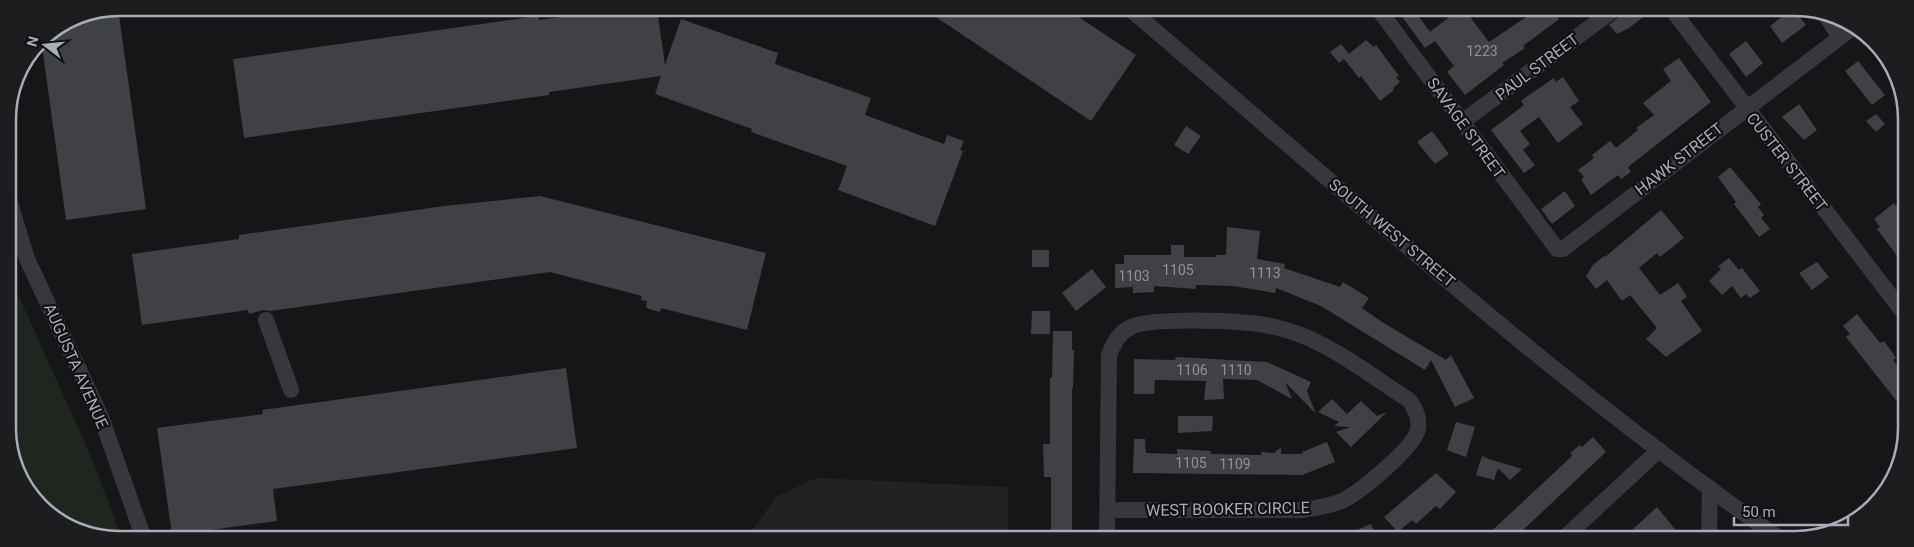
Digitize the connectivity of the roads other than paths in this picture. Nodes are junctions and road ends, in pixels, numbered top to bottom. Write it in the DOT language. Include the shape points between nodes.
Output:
graph roads {
  1 [pos="1138,16"];
  2 [pos="1383,16"];
  3 [pos="1605,16"];
  4 [pos="1676,16"];
  5 [pos="1846,33"];
  6 [pos="1745,108"];
  7 [pos="1462,122"];
  8 [pos="16,223"];
  9 [pos="1554,246"];
  10 [pos="1898,306"];
  11 [pos="266,320"];
  12 [pos="291,390"];
  13 [pos="1659,450"];
  14 [pos="1710,488"];
  15 [pos="1108,510"];
  16 [pos="141,531"];
  17 [pos="1107,531"];
  18 [pos="1572,531"];
  19 [pos="1709,531"];
  20 [pos="1769,531"];
  1 -- 13 [label="street, SOUTH WEST STREET" via="1534,354"];
  2 -- 7 [label="street, SAVAGE STREET"];
  3 -- 7 [label="street, PAUL STREET"];
  4 -- 6 [label="street, CUSTER STREET"];
  5 -- 6 [label="street, HAWK STREET"];
  6 -- 9 [label="street, HAWK STREET" via="1563,249"];
  6 -- 10 [label="street, CUSTER STREET"];
  7 -- 9 [label="street, SAVAGE STREET"];
  8 -- 16 [label="street, AUGUSTA AVENUE" via="27,259 101,417"];
  11 -- 12 [label="street"];
  13 -- 14 [label="street, SOUTH WEST STREET"];
  13 -- 18 [label="street"];
  14 -- 19 [label="street"];
  14 -- 20 [label="street, SOUTH WEST STREET"];
  15 -- 15 [label="street, WEST BOOKER CIRCLE" via="1109,355 1121,334 1129,328 1148,322 1249,323 1275,327 1320,344 1409,400 1416,411 1418,429 1410,444 1355,494 1321,508"];
  15 -- 17 [label="street"];
}
